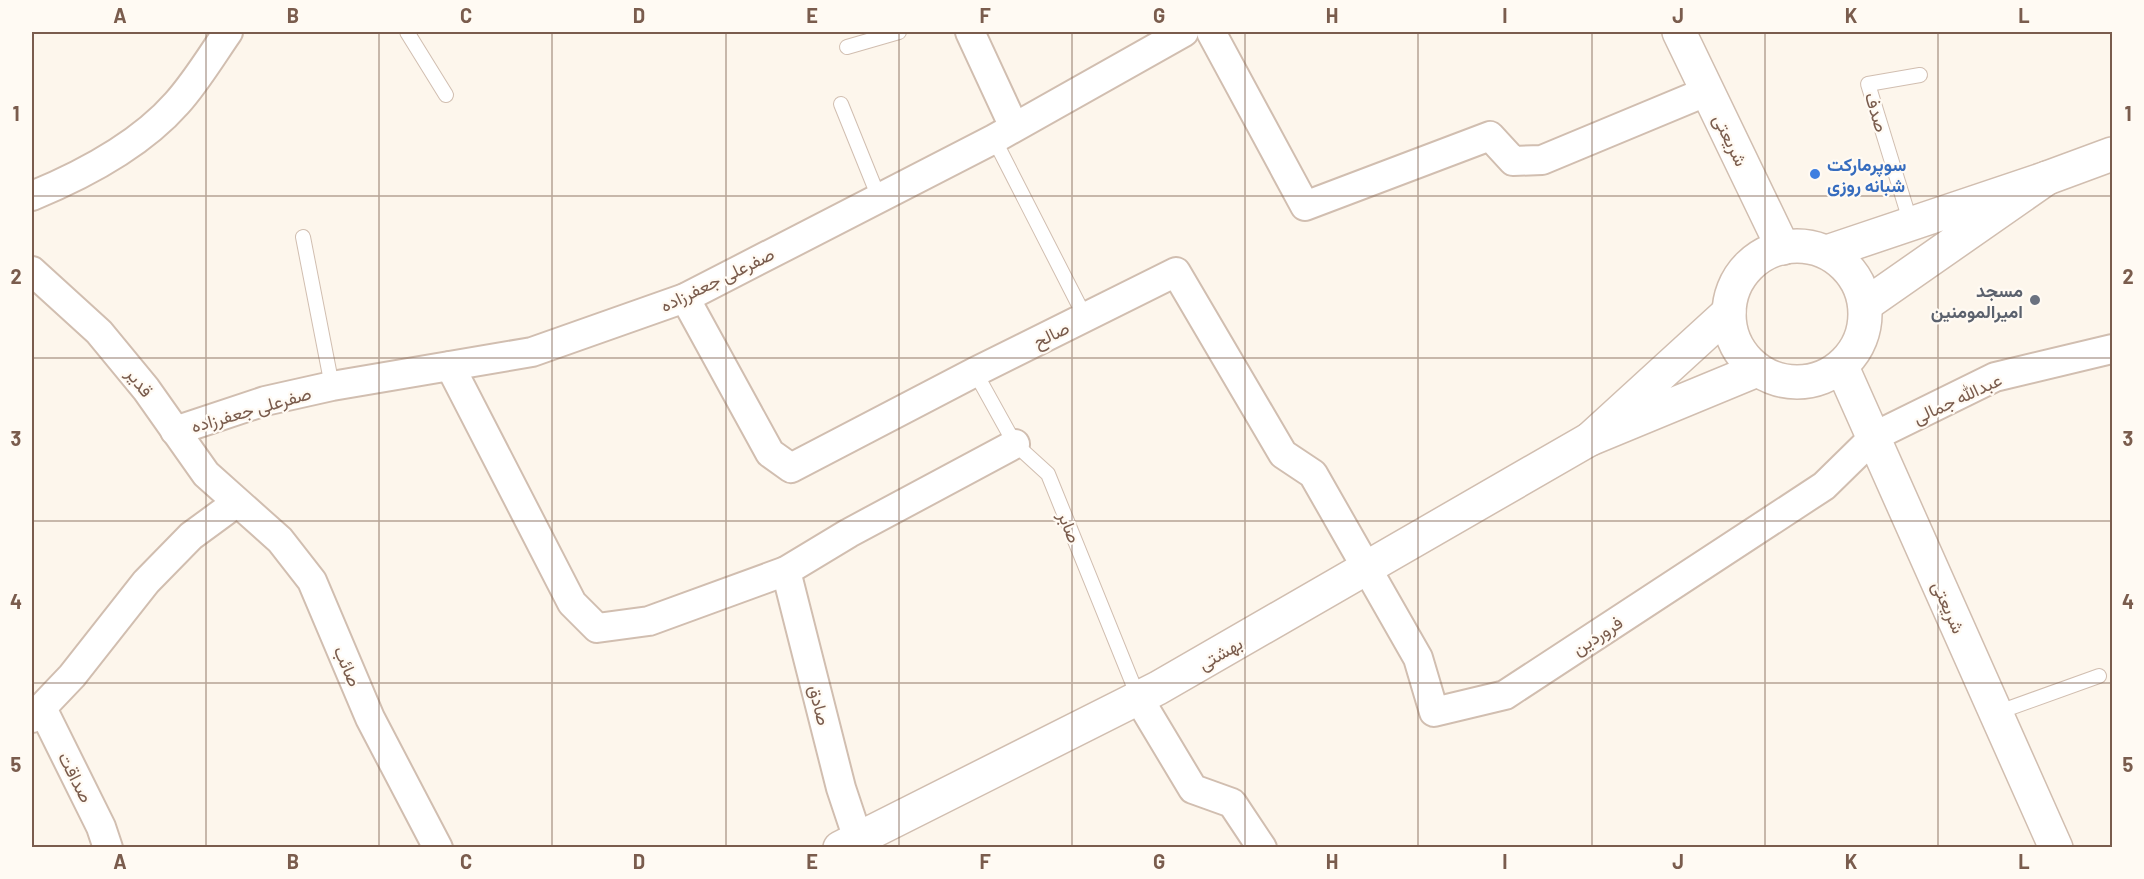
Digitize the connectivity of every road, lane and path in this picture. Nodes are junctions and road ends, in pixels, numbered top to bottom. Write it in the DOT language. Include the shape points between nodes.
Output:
graph roads {
  1 [pos="228,32"];
  2 [pos="407,32"];
  3 [pos="899,32"];
  4 [pos="970,32"];
  5 [pos="1184,32"];
  6 [pos="1211,32"];
  7 [pos="1679,32"];
  8 [pos="847,47"];
  9 [pos="1920,75"];
  10 [pos="1708,91"];
  11 [pos="446,95"];
  12 [pos="841,104"];
  13 [pos="1004,133"];
  14 [pos="2112,154"];
  15 [pos="2047,178"];
  16 [pos="32,196"];
  17 [pos="879,198"];
  18 [pos="1911,224"];
  19 [pos="303,237"];
  20 [pos="1783,248"];
  21 [pos="1827,252"];
  22 [pos="32,271"];
  23 [pos="685,298"];
  24 [pos="1866,306"];
  25 [pos="1729,312"];
  26 [pos="1085,317"];
  27 [pos="2112,350"];
  28 [pos="450,366"];
  29 [pos="1842,367"];
  30 [pos="1757,370"];
  31 [pos="975,372"];
  32 [pos="332,386"];
  33 [pos="175,430"];
  34 [pos="1875,436"];
  35 [pos="1590,440"];
  36 [pos="1015,444"];
  37 [pos="236,503"];
  38 [pos="1365,569"];
  39 [pos="786,571"];
  40 [pos="2099,676"];
  41 [pos="1138,699"];
  42 [pos="37,713"];
  43 [pos="1996,713"];
  44 [pos="853,845"];
  45 [pos="108,848"];
  46 [pos="438,848"];
  47 [pos="1262,848"];
  48 [pos="2056,848"];
  1 -- 16 [label="street" via="177,103 133,142 68,181"];
  2 -- 11 [label="lane"];
  3 -- 8 [label="lane"];
  4 -- 13 [label="street"];
  5 -- 13 [label="street, صفرعلی جعفرزاده"];
  6 -- 10 [label="street" via="1305,206 1490,136 1513,161 1542,160"];
  7 -- 10 [label="street, شریعتی"];
  9 -- 18 [label="lane, صدف" via="1868,84"];
  10 -- 20 [label="street, شریعتی"];
  12 -- 17 [label="lane"];
  13 -- 17 [label="street, صفرعلی جعفرزاده"];
  13 -- 26 [label="lane"];
  14 -- 15 [label="street"];
  15 -- 18 [label="street"];
  15 -- 24 [label="street"];
  17 -- 23 [label="street, صفرعلی جعفرزاده"];
  18 -- 21 [label="street"];
  19 -- 32 [label="lane"];
  20 -- 21 [label="street" via="1805,246"];
  20 -- 25 [label="street" via="1762,256 1744,270 1733,290"];
  21 -- 24 [label="street" via="1859,284"];
  22 -- 33 [label="street, قدیر" via="99,332"];
  23 -- 28 [label="street, صفرعلی جعفرزاده" via="532,352"];
  23 -- 31 [label="street, صالح" via="770,453 791,468"];
  24 -- 29 [label="street" via="1865,328"];
  25 -- 30 [label="street" via="1731,335 1742,355"];
  25 -- 35 [label="street"];
  26 -- 31 [label="street, صالح"];
  26 -- 38 [label="street, صالح" via="1176,272 1283,454 1313,474"];
  27 -- 34 [label="street, عبدالله جمالی" via="1995,377"];
  28 -- 32 [label="street, صفرعلی جعفرزاده"];
  28 -- 39 [label="street" via="572,603 597,628 649,621"];
  29 -- 30 [label="street" via="1822,378 1800,383 1778,380"];
  29 -- 34 [label="street, شریعتی"];
  30 -- 35 [label="street"];
  31 -- 36 [label="lane, صابر"];
  32 -- 33 [label="street, صفرعلی جعفرزاده" via="265,401"];
  33 -- 37 [label="street, قدیر" via="206,474"];
  34 -- 38 [label="street, فروردین" via="1824,486 1505,695 1434,712 1418,658"];
  34 -- 43 [label="street, شریعتی"];
  35 -- 38 [label="street, بهشتی"];
  36 -- 39 [label="street"];
  36 -- 41 [label="lane, صابر" via="1048,474"];
  37 -- 42 [label="street" via="190,536 146,582 72,676"];
  37 -- 46 [label="street, صائب" via="280,540 312,581 370,718"];
  38 -- 41 [label="street, بهشتی"];
  39 -- 44 [label="street, صادق"];
  40 -- 43 [label="lane"];
  41 -- 44 [label="street, بهشتی"];
  41 -- 47 [label="street" via="1193,789 1232,803"];
  42 -- 45 [label="street, صداقت" via="101,827"];
  43 -- 48 [label="street, شریعتی"];
}
